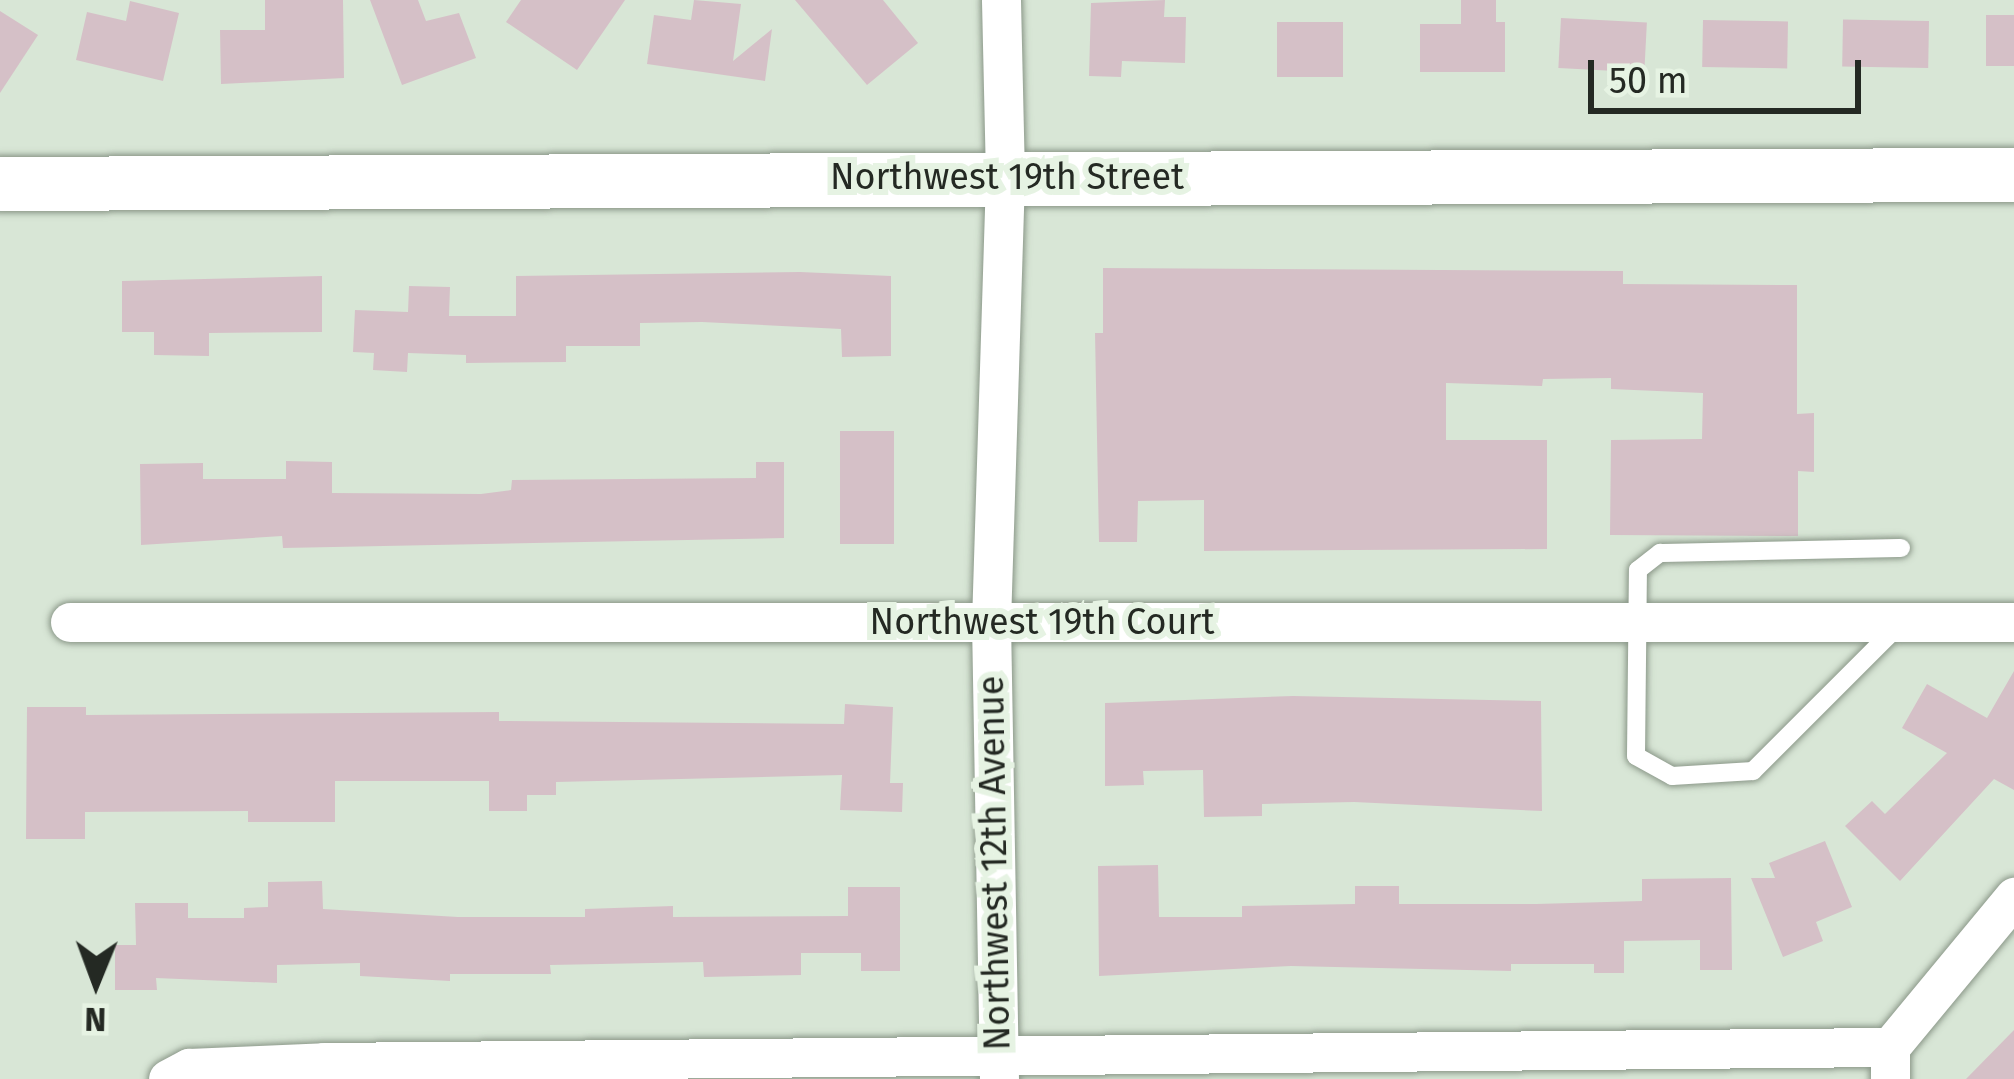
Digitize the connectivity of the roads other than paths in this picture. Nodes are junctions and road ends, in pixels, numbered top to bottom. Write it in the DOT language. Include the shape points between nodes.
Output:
graph roads {
  1 [pos="1001,0"];
  2 [pos="2014,175"];
  3 [pos="1006,177"];
  4 [pos="0,184"];
  5 [pos="1901,548"];
  6 [pos="70,622"];
  7 [pos="1634,622"];
  8 [pos="1902,622"];
  9 [pos="2014,622"];
  10 [pos="991,623"];
  11 [pos="2014,897"];
  12 [pos="1890,1063"];
  13 [pos="999,1068"];
  14 [pos="1457,1068"];
  15 [pos="542,1070"];
  16 [pos="168,1079"];
  1 -- 3 [label="street, Northwest 12th Avenue"];
  2 -- 3 [label="street, Northwest 19th Street"];
  3 -- 4 [label="street, Northwest 19th Street"];
  3 -- 10 [label="street, Northwest 12th Avenue"];
  5 -- 7 [label="lane" via="1660,553 1638,570"];
  6 -- 10 [label="street, Northwest 19th Court"];
  7 -- 8 [label="street, Northwest 19th Court"];
  7 -- 8 [label="lane" via="1636,756 1672,776 1753,771"];
  7 -- 10 [label="street, Northwest 19th Court"];
  8 -- 9 [label="street, Northwest 19th Court"];
  10 -- 13 [label="street, Northwest 12th Avenue"];
  11 -- 12 [label="street"];
  12 -- 14 [label="street"];
  13 -- 14 [label="street"];
  13 -- 15 [label="street"];
  15 -- 16 [label="street" via="189,1068"];
}
